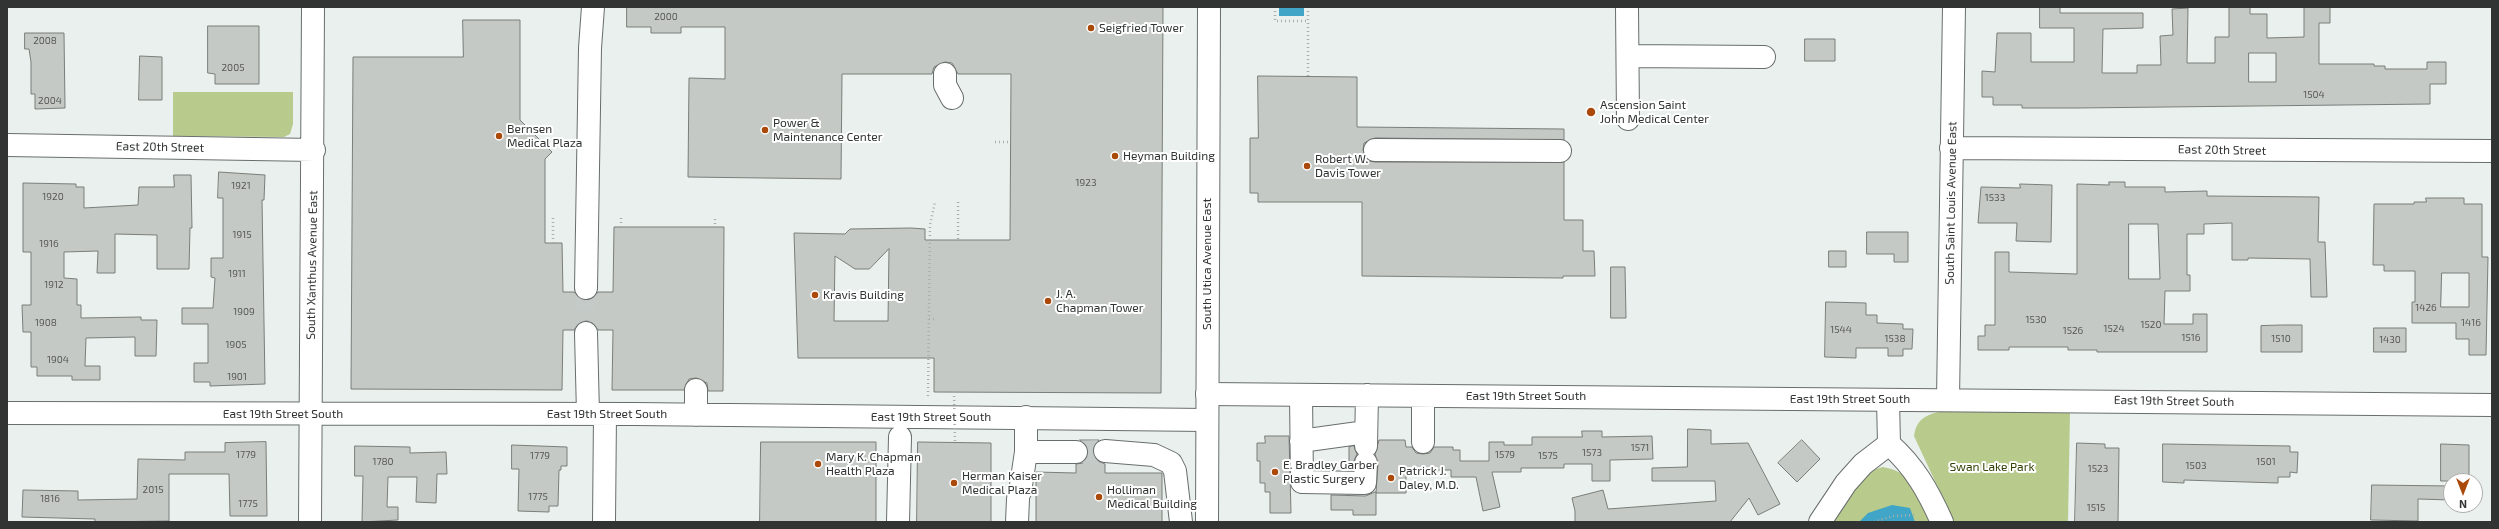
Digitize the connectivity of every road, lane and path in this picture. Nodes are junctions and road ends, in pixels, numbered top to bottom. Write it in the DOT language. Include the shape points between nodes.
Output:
graph roads {
  1 [pos="312,7"];
  2 [pos="593,7"];
  3 [pos="1209,7"];
  4 [pos="1275,7"];
  5 [pos="1308,7"];
  6 [pos="1627,7"];
  7 [pos="1954,7"];
  8 [pos="1308,21"];
  9 [pos="1628,56"];
  10 [pos="1764,57"];
  11 [pos="945,74"];
  12 [pos="1308,77"];
  13 [pos="952,98"];
  14 [pos="1628,119"];
  15 [pos="995,142"];
  16 [pos="1011,142"];
  17 [pos="7,145"];
  18 [pos="1951,148"];
  19 [pos="314,150"];
  20 [pos="1375,150"];
  21 [pos="1560,151"];
  22 [pos="2492,151"];
  23 [pos="934,202"];
  24 [pos="958,202"];
  25 [pos="553,218"];
  26 [pos="621,218"];
  27 [pos="715,219"];
  28 [pos="621,226"];
  29 [pos="715,227"];
  30 [pos="958,240"];
  31 [pos="553,243"];
  32 [pos="586,288"];
  33 [pos="929,319"];
  34 [pos="935,319"];
  35 [pos="586,333"];
  36 [pos="696,390"];
  37 [pos="954,392"];
  38 [pos="1207,394"];
  39 [pos="1301,395"];
  40 [pos="1367,395"];
  41 [pos="928,396"];
  42 [pos="1424,396"];
  43 [pos="1948,399"];
  44 [pos="1888,400"];
  45 [pos="2492,405"];
  46 [pos="7,413"];
  47 [pos="311,414"];
  48 [pos="596,414"];
  49 [pos="696,415"];
  50 [pos="1026,417"];
  51 [pos="1207,420"];
  52 [pos="900,437"];
  53 [pos="1301,441"];
  54 [pos="1422,442"];
  55 [pos="955,443"];
  56 [pos="1889,444"];
  57 [pos="1366,447"];
  58 [pos="1105,451"];
  59 [pos="1026,452"];
  60 [pos="1076,452"];
  61 [pos="1914,514"];
  62 [pos="310,522"];
  63 [pos="604,522"];
  64 [pos="898,522"];
  65 [pos="1017,522"];
  66 [pos="1181,522"];
  67 [pos="1207,522"];
  68 [pos="1820,522"];
  69 [pos="1874,522"];
  70 [pos="1942,522"];
  1 -- 19 [label="street, South Xanthus Avenue East"];
  2 -- 32 [label="street"];
  3 -- 38 [label="street, South Utica Avenue East"];
  4 -- 8 [label="path" via="1275,20"];
  5 -- 8 [label="path"];
  6 -- 9 [label="street"];
  7 -- 18 [label="street, South Saint Louis Avenue East"];
  8 -- 12 [label="path"];
  9 -- 10 [label="street"];
  9 -- 14 [label="street"];
  11 -- 13 [label="street" via="945,85"];
  15 -- 16 [label="path"];
  17 -- 19 [label="street, East 20th Street"];
  18 -- 22 [label="street, East 20th Street"];
  18 -- 43 [label="street, South Saint Louis Avenue East"];
  19 -- 47 [label="street, South Xanthus Avenue East"];
  20 -- 21 [label="street"];
  23 -- 33 [label="path" via="930,225"];
  24 -- 30 [label="path"];
  25 -- 31 [label="path"];
  26 -- 28 [label="path"];
  27 -- 29 [label="path"];
  33 -- 34 [label="path"];
  33 -- 41 [label="path"];
  35 -- 48 [label="street"];
  36 -- 49 [label="street"];
  37 -- 55 [label="path, bridge"];
  38 -- 39 [label="street, East 19th Street South"];
  38 -- 51 [label="street, South Utica Avenue East"];
  39 -- 40 [label="street, East 19th Street South"];
  39 -- 53 [label="street"];
  40 -- 42 [label="street, East 19th Street South"];
  40 -- 57 [label="street"];
  42 -- 44 [label="street, East 19th Street South"];
  42 -- 54 [label="street"];
  43 -- 44 [label="street, East 19th Street South"];
  43 -- 45 [label="street, East 19th Street South"];
  44 -- 56 [label="street"];
  46 -- 47 [label="street, East 19th Street South"];
  47 -- 48 [label="street, East 19th Street South"];
  47 -- 62 [label="street, South Xanthus Avenue East"];
  48 -- 49 [label="street, East 19th Street South"];
  48 -- 63 [label="street"];
  49 -- 50 [label="street, East 19th Street South"];
  50 -- 51 [label="street, East 19th Street South"];
  50 -- 59 [label="street"];
  51 -- 67 [label="street, South Utica Avenue East"];
  52 -- 64 [label="street"];
  53 -- 57 [label="street"];
  53 -- 57 [label="street" via="1302,482 1365,483"];
  56 -- 68 [label="street" via="1863,464 1850,478"];
  56 -- 70 [label="street" via="1907,460 1928,491"];
  58 -- 66 [label="street" via="1154,455 1171,463 1175,471"];
  59 -- 60 [label="street"];
  59 -- 65 [label="street"];
  61 -- 69 [label="path" via="1893,516"];
}
